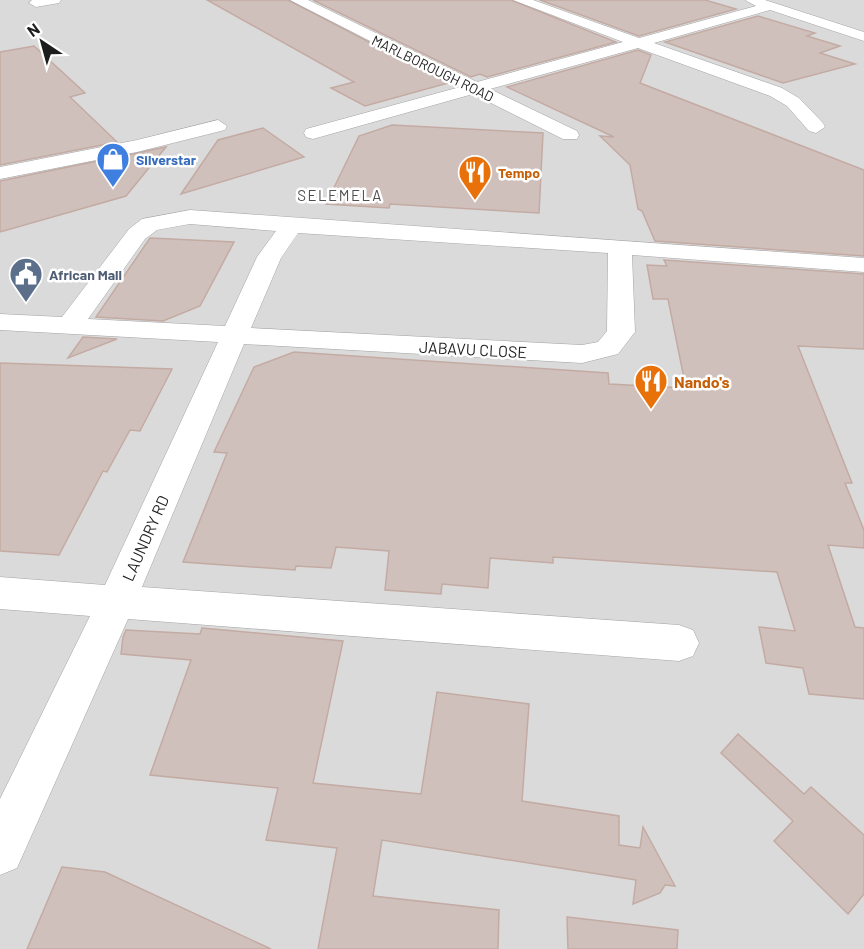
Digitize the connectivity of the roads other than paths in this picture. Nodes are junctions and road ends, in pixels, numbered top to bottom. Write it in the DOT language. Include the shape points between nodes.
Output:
graph roads {
  1 [pos="54,0"];
  2 [pos="297,0"];
  3 [pos="520,0"];
  4 [pos="752,0"];
  5 [pos="36,3"];
  6 [pos="771,6"];
  7 [pos="844,16"];
  8 [pos="815,20"];
  9 [pos="864,37"];
  10 [pos="639,43"];
  11 [pos="477,88"];
  12 [pos="218,126"];
  13 [pos="816,127"];
  14 [pos="313,134"];
  15 [pos="570,135"];
  16 [pos="0,173"];
  17 [pos="292,226"];
  18 [pos="620,248"];
  19 [pos="864,265"];
  20 [pos="0,322"];
  21 [pos="68,327"];
  22 [pos="233,337"];
  23 [pos="0,593"];
  24 [pos="116,603"];
  25 [pos="680,643"];
  26 [pos="0,850"];
  1 -- 5 [label="street"];
  2 -- 11 [label="street, MARLBOROUGH ROAD"];
  3 -- 10 [label="street"];
  4 -- 6 [label="street"];
  6 -- 8 [label="street"];
  6 -- 10 [label="street"];
  7 -- 8 [label="street"];
  8 -- 9 [label="street"];
  10 -- 11 [label="street"];
  10 -- 13 [label="street" via="776,92 793,102"];
  11 -- 14 [label="street"];
  11 -- 15 [label="street, MARLBOROUGH ROAD"];
  12 -- 16 [label="street"];
  17 -- 18 [label="street"];
  17 -- 21 [label="street" via="190,217 150,224 137,234"];
  17 -- 22 [label="street, LAUNDRY RD" via="269,257"];
  18 -- 19 [label="street"];
  18 -- 22 [label="street, JABAVU CLOSE" via="621,332 608,348 582,354"];
  20 -- 21 [label="street, JABAVU CLOSE"];
  21 -- 22 [label="street, JABAVU CLOSE"];
  22 -- 24 [label="street, LAUNDRY RD"];
  23 -- 24 [label="street"];
  24 -- 25 [label="street"];
  24 -- 26 [label="street, LAUNDRY RD"];
}
